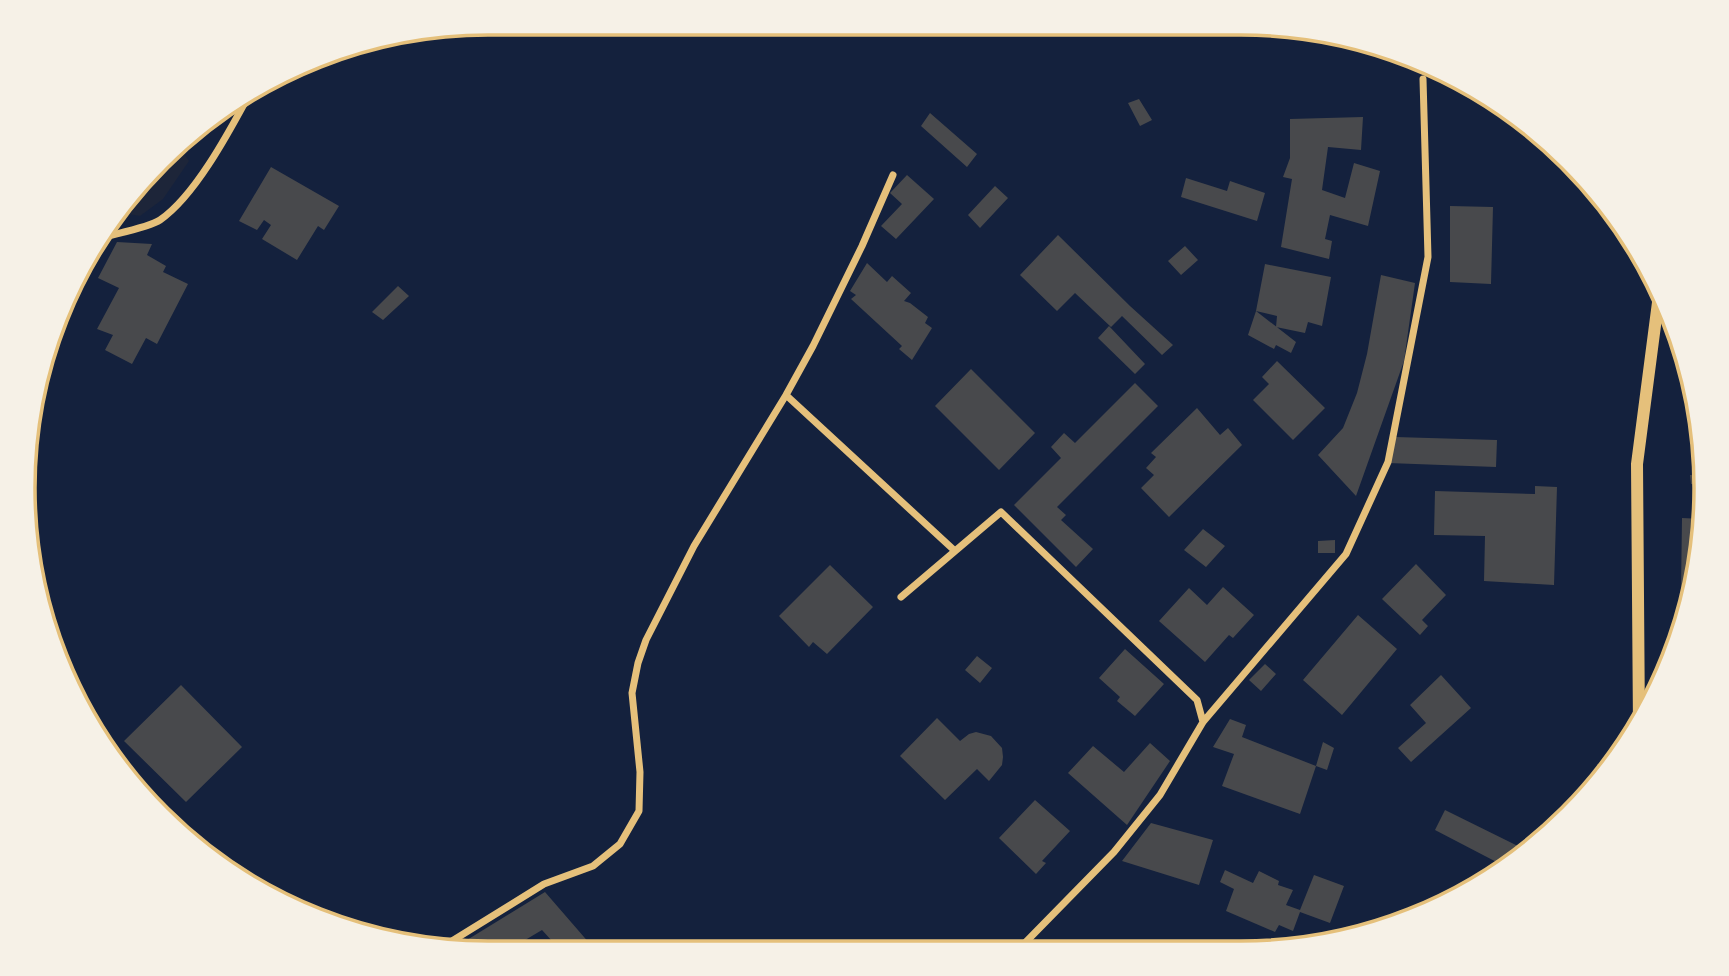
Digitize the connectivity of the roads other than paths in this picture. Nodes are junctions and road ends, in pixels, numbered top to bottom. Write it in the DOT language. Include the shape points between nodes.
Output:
graph roads {
  1 [pos="1423,79"];
  2 [pos="242,107"];
  3 [pos="893,175"];
  4 [pos="112,235"];
  5 [pos="1657,309"];
  6 [pos="786,395"];
  7 [pos="955,551"];
  8 [pos="901,597"];
  9 [pos="1639,703"];
  10 [pos="1203,722"];
  11 [pos="454,940"];
  12 [pos="1027,941"];
  1 -- 10 [label="street" via="1428,257 1388,462 1346,554"];
  2 -- 4 [label="street" via="182,200 159,221"];
  3 -- 6 [label="street"];
  5 -- 9 [label="street" via="1637,464"];
  6 -- 7 [label="street"];
  6 -- 11 [label="street" via="694,546 646,640 632,693 639,811 620,844 593,866 544,884"];
  7 -- 8 [label="street"];
  7 -- 10 [label="street" via="1001,512 1197,700"];
  10 -- 12 [label="street" via="1160,795 1114,852"];
}
